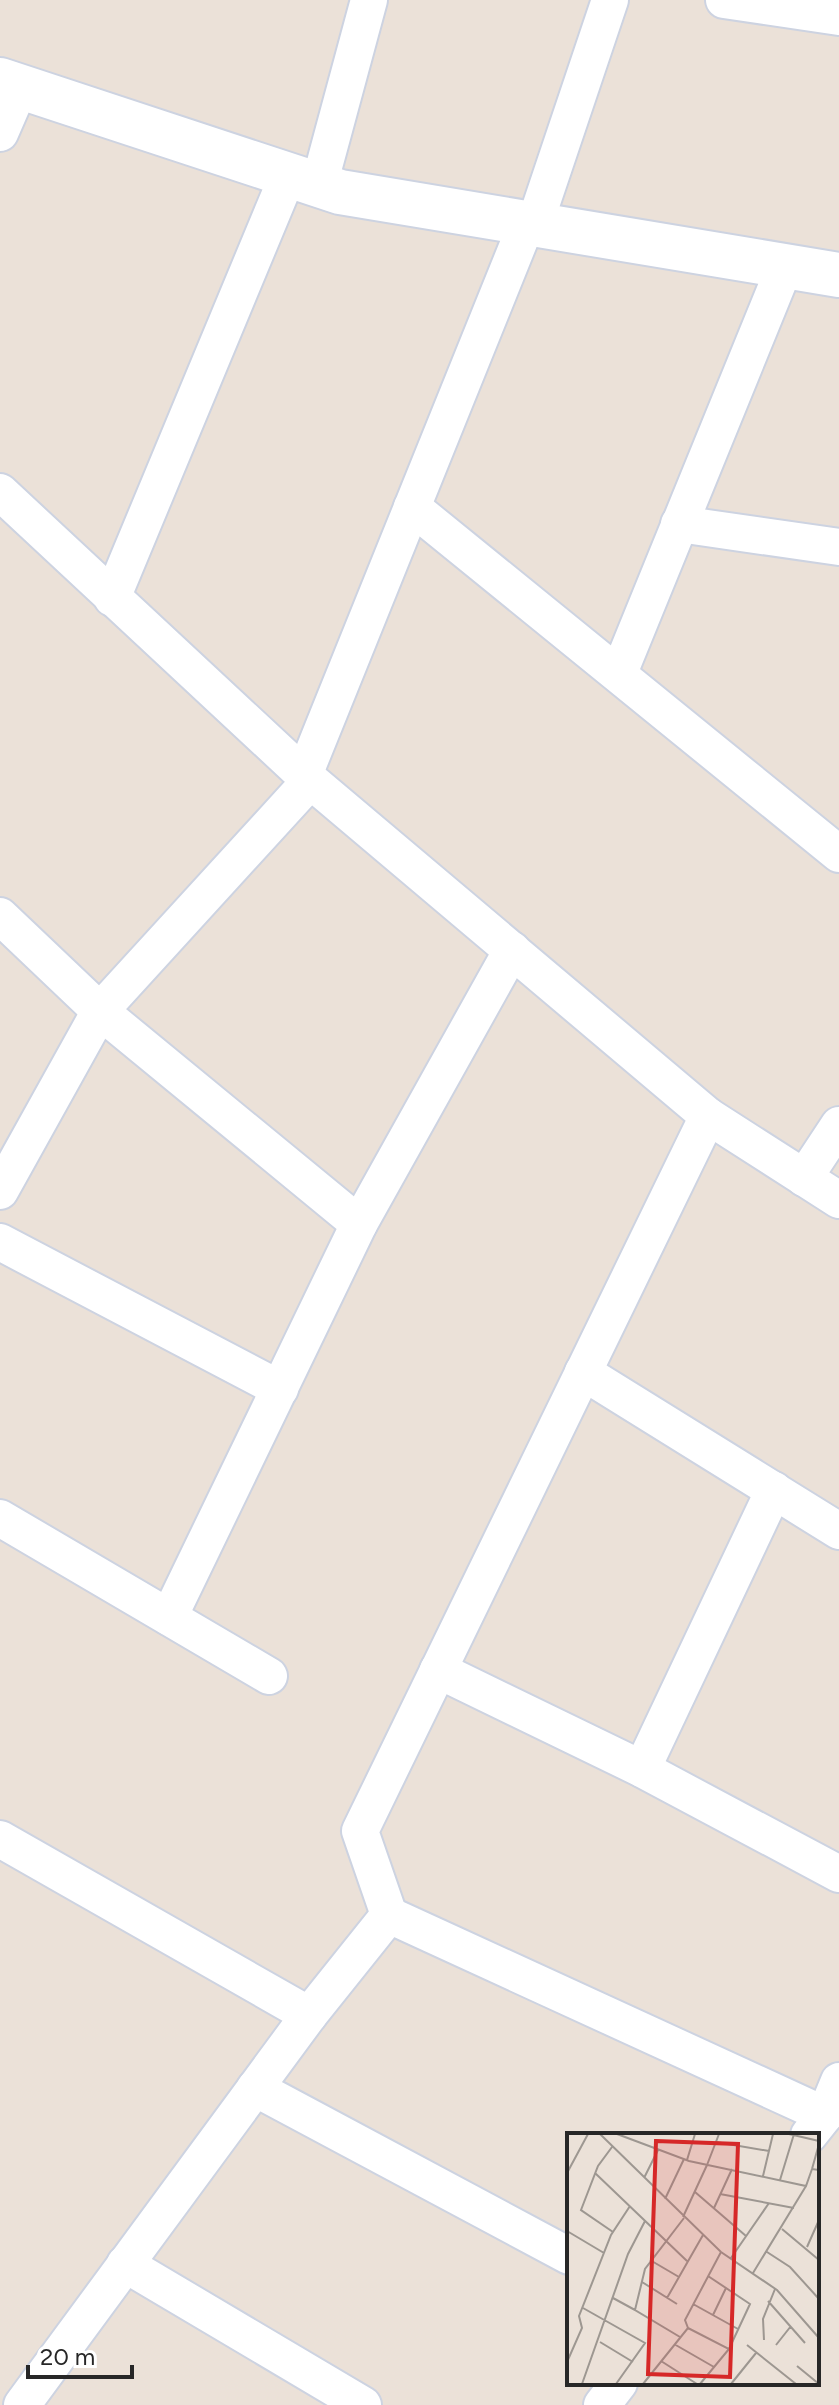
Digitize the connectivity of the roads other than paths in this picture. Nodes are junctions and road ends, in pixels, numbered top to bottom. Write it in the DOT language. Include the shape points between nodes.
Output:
graph roads {
  1 [pos="369,0"];
  2 [pos="610,0"];
  3 [pos="724,0"];
  4 [pos="839,17"];
  5 [pos="10,83"];
  6 [pos="0,133"];
  7 [pos="303,180"];
  8 [pos="530,226"];
  9 [pos="785,266"];
  10 [pos="839,275"];
  11 [pos="0,492"];
  12 [pos="412,507"];
  13 [pos="679,524"];
  14 [pos="839,547"];
  15 [pos="112,598"];
  16 [pos="619,673"];
  17 [pos="307,778"];
  18 [pos="839,854"];
  19 [pos="0,916"];
  20 [pos="512,950"];
  21 [pos="100,1011"];
  22 [pos="708,1116"];
  23 [pos="839,1125"];
  24 [pos="804,1178"];
  25 [pos="0,1191"];
  26 [pos="839,1200"];
  27 [pos="359,1224"];
  28 [pos="0,1242"];
  29 [pos="583,1372"];
  30 [pos="280,1389"];
  31 [pos="774,1490"];
  32 [pos="0,1518"];
  33 [pos="839,1531"];
  34 [pos="169,1617"];
  35 [pos="438,1670"];
  36 [pos="269,1676"];
  37 [pos="642,1769"];
  38 [pos="0,1839"];
  39 [pos="839,1874"];
  40 [pos="389,1915"];
  41 [pos="309,2015"];
  42 [pos="839,2081"];
  43 [pos="255,2088"];
  44 [pos="817,2125"];
  45 [pos="567,2255"];
  46 [pos="125,2264"];
  47 [pos="617,2385"];
  48 [pos="22,2405"];
  49 [pos="363,2405"];
  50 [pos="602,2405"];
  1 -- 7 [label="street"];
  2 -- 8 [label="street"];
  3 -- 4 [label="street"];
  5 -- 6 [label="street"];
  5 -- 7 [label="street"];
  7 -- 8 [label="street" via="340,192"];
  7 -- 15 [label="street"];
  8 -- 9 [label="street"];
  8 -- 12 [label="street"];
  9 -- 10 [label="street"];
  9 -- 13 [label="street"];
  11 -- 15 [label="street"];
  12 -- 16 [label="street"];
  12 -- 17 [label="street"];
  13 -- 14 [label="street"];
  13 -- 16 [label="street"];
  15 -- 17 [label="street"];
  16 -- 18 [label="street"];
  17 -- 20 [label="street"];
  17 -- 21 [label="street"];
  19 -- 21 [label="street"];
  20 -- 22 [label="street"];
  20 -- 27 [label="street"];
  21 -- 25 [label="street"];
  21 -- 27 [label="street"];
  22 -- 24 [label="street"];
  22 -- 29 [label="street"];
  23 -- 24 [label="street"];
  24 -- 26 [label="street"];
  27 -- 30 [label="street"];
  28 -- 30 [label="street"];
  29 -- 31 [label="street"];
  29 -- 35 [label="street"];
  30 -- 34 [label="street"];
  31 -- 33 [label="street"];
  31 -- 37 [label="street"];
  32 -- 34 [label="street"];
  34 -- 36 [label="street"];
  35 -- 37 [label="street"];
  35 -- 40 [label="street" via="360,1831"];
  37 -- 39 [label="street"];
  38 -- 41 [label="street"];
  40 -- 41 [label="street"];
  40 -- 44 [label="street"];
  41 -- 43 [label="street"];
  42 -- 44 [label="street"];
  43 -- 45 [label="street"];
  43 -- 46 [label="street"];
  46 -- 48 [label="street"];
  46 -- 49 [label="street"];
  47 -- 50 [label="street"];
}
